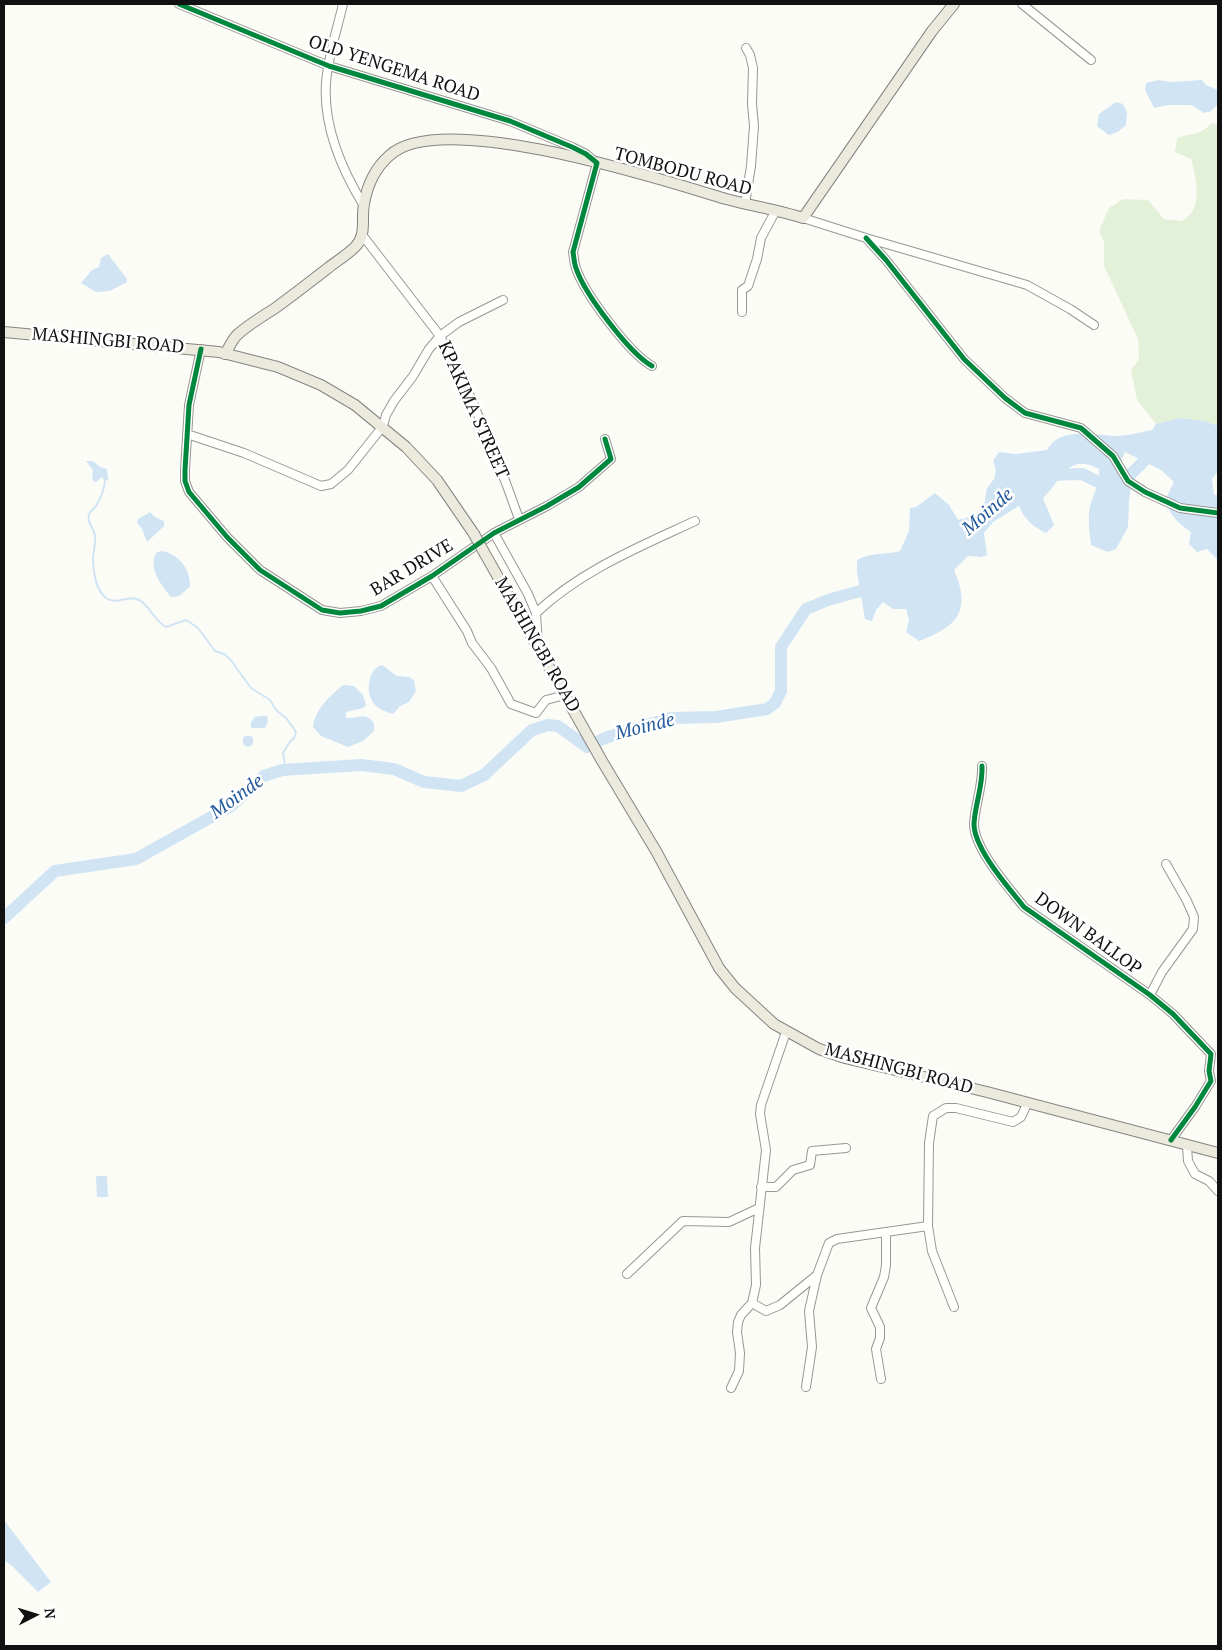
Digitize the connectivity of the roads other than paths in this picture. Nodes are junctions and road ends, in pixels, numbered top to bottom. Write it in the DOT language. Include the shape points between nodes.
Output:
graph roads {
  1 [pos="179,4"];
  2 [pos="343,4"];
  3 [pos="954,4"];
  4 [pos="1022,4"];
  5 [pos="746,48"];
  6 [pos="1091,60"];
  7 [pos="329,66"];
  8 [pos="598,163"];
  9 [pos="745,204"];
  10 [pos="364,206"];
  11 [pos="776,210"];
  12 [pos="803,218"];
  13 [pos="362,236"];
  14 [pos="866,238"];
  15 [pos="503,300"];
  16 [pos="742,312"];
  17 [pos="1094,325"];
  18 [pos="4,332"];
  19 [pos="440,336"];
  20 [pos="201,350"];
  21 [pos="225,354"];
  22 [pos="652,366"];
  23 [pos="383,426"];
  24 [pos="187,434"];
  25 [pos="605,439"];
  26 [pos="1218,513"];
  27 [pos="519,519"];
  28 [pos="695,521"];
  29 [pos="494,533"];
  30 [pos="432,576"];
  31 [pos="536,613"];
  32 [pos="538,646"];
  33 [pos="565,695"];
  34 [pos="982,766"];
  35 [pos="1166,864"];
  36 [pos="1150,995"];
  37 [pos="786,1032"];
  38 [pos="1215,1083"];
  39 [pos="1027,1104"];
  40 [pos="1171,1140"];
  41 [pos="1188,1146"];
  42 [pos="846,1148"];
  43 [pos="1218,1153"];
  44 [pos="761,1187"];
  45 [pos="1218,1191"];
  46 [pos="759,1208"];
  47 [pos="928,1226"];
  48 [pos="886,1232"];
  49 [pos="626,1274"];
  50 [pos="818,1275"];
  51 [pos="752,1303"];
  52 [pos="954,1307"];
  53 [pos="882,1379"];
  54 [pos="806,1387"];
  55 [pos="731,1388"];
  1 -- 7 [label="street, OLD YENGEMA ROAD"];
  2 -- 7 [label="street"];
  3 -- 12 [label="main road" via="932,30"];
  4 -- 6 [label="street"];
  5 -- 9 [label="street" via="753,68 754,126"];
  7 -- 8 [label="street, OLD YENGEMA ROAD" via="510,121 572,146"];
  7 -- 10 [label="street" via="326,98 332,134 350,182"];
  8 -- 9 [label="main road, TOMBODU ROAD"];
  8 -- 10 [label="main road, TOMBODU ROAD" via="475,139 418,142 390,154 368,186"];
  8 -- 22 [label="street" via="573,252 576,266 606,318 637,354"];
  9 -- 11 [label="main road, TOMBODU ROAD"];
  10 -- 13 [label="main road, TOMBODU ROAD"];
  11 -- 12 [label="main road, TOMBODU ROAD"];
  11 -- 16 [label="street" via="761,238 748,286 742,290"];
  12 -- 14 [label="street"];
  13 -- 19 [label="street, KPAKIMA STREET"];
  13 -- 21 [label="main road" via="354,248 243,330"];
  14 -- 17 [label="street" via="1027,285"];
  14 -- 26 [label="street" via="964,359 1005,398 1025,413 1081,428 1113,456 1128,481 1145,492 1180,508"];
  15 -- 19 [label="street" via="459,322"];
  18 -- 20 [label="main road, MASHINGBI ROAD"];
  19 -- 23 [label="street" via="394,401"];
  19 -- 27 [label="street, KPAKIMA STREET" via="471,398"];
  20 -- 21 [label="main road, MASHINGBI ROAD"];
  20 -- 24 [label="street, BAR DRIVE" via="189,405"];
  21 -- 23 [label="main road, MASHINGBI ROAD" via="278,367 321,385"];
  23 -- 24 [label="street" via="348,470 326,486"];
  23 -- 32 [label="main road, MASHINGBI ROAD, bridge" via="437,480 474,534"];
  24 -- 30 [label="street, BAR DRIVE" via="185,481 189,492 260,570 322,610 340,613 381,606"];
  25 -- 27 [label="street, BAR DRIVE" via="611,459 579,487"];
  27 -- 29 [label="street, BAR DRIVE"];
  28 -- 31 [label="street" via="576,580"];
  29 -- 30 [label="street, BAR DRIVE"];
  29 -- 31 [label="street"];
  30 -- 33 [label="street" via="511,704 536,713 546,700"];
  31 -- 32 [label="street"];
  32 -- 33 [label="main road, MASHINGBI ROAD"];
  33 -- 37 [label="main road, MASHINGBI ROAD" via="656,851 719,968 735,988"];
  34 -- 36 [label="street, DOWN BALLOP" via="975,830 997,872 1024,907"];
  35 -- 36 [label="street" via="1194,917 1193,929 1162,972"];
  36 -- 38 [label="street, DOWN BALLOP" via="1207,1048 1211,1054 1209,1071"];
  37 -- 39 [label="main road, MASHINGBI ROAD" via="845,1058"];
  37 -- 44 [label="street" via="761,1105 766,1150"];
  38 -- 40 [label="street"];
  39 -- 40 [label="main road, MASHINGBI ROAD"];
  39 -- 47 [label="street" via="1021,1116 1013,1122 956,1108 946,1108 933,1116 929,1143"];
  40 -- 41 [label="main road, MASHINGBI ROAD"];
  41 -- 43 [label="main road, MASHINGBI ROAD"];
  41 -- 45 [label="street" via="1188,1161 1195,1174 1209,1181"];
  42 -- 44 [label="street" via="812,1151 810,1165 793,1170 776,1187"];
  44 -- 46 [label="street"];
  46 -- 49 [label="street" via="729,1222 683,1221"];
  46 -- 51 [label="street" via="756,1285"];
  47 -- 48 [label="street"];
  47 -- 52 [label="street" via="932,1251"];
  48 -- 50 [label="street" via="829,1243"];
  48 -- 53 [label="street" via="884,1277 871,1308 880,1327 876,1349"];
  50 -- 51 [label="street" via="780,1305 766,1311"];
  50 -- 54 [label="street" via="809,1312 812,1347"];
  51 -- 55 [label="street" via="738,1322 739,1371"];
}
